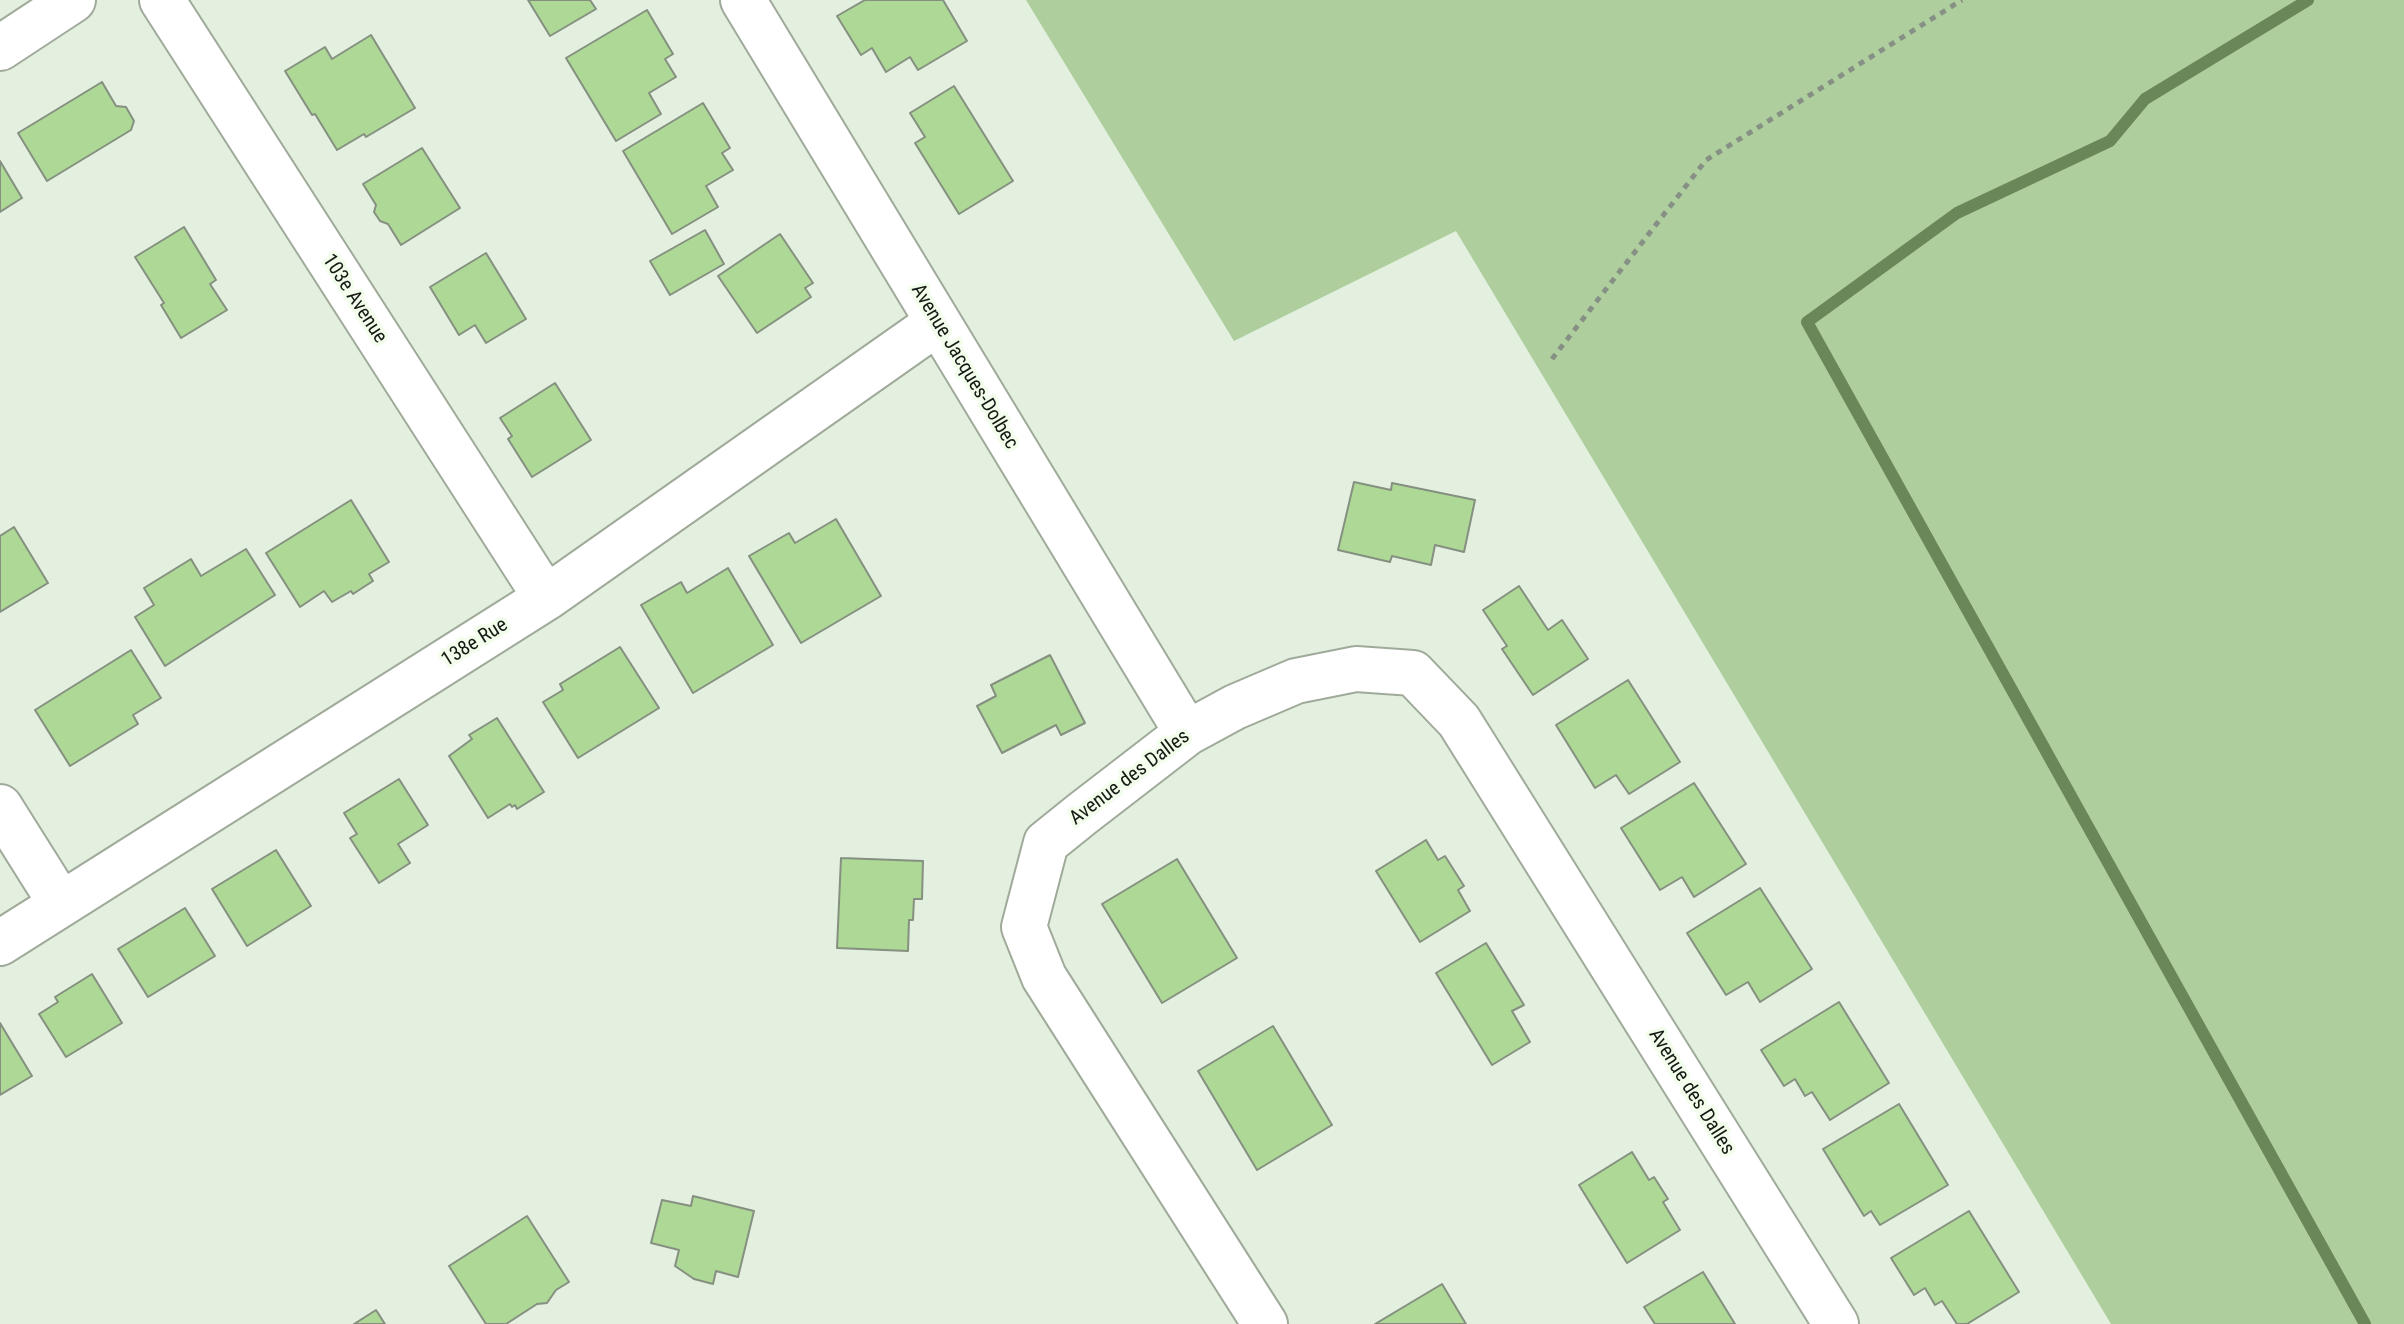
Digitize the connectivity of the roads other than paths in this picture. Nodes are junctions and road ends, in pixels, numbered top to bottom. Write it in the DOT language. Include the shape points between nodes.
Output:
graph roads {
  1 [pos="73,0"];
  2 [pos="162,0"];
  3 [pos="743,0"];
  4 [pos="0,48"];
  5 [pos="937,323"];
  6 [pos="546,598"];
  7 [pos="1187,733"];
  8 [pos="0,807"];
  9 [pos="61,904"];
  10 [pos="0,943"];
  11 [pos="1265,1324"];
  12 [pos="1836,1324"];
  1 -- 4 [label="street"];
  2 -- 6 [label="street, 103e Avenue"];
  3 -- 5 [label="street, Avenue Jacques-Dolbec"];
  5 -- 6 [label="street, 138e Rue"];
  5 -- 7 [label="street, Avenue Jacques-Dolbec"];
  6 -- 9 [label="street, 138e Rue"];
  7 -- 11 [label="street, Avenue des Dalles" via="1046,843 1024,927 1044,977"];
  7 -- 12 [label="street, Avenue des Dalles" via="1296,681 1356,669 1413,673 1459,721"];
  8 -- 9 [label="street"];
  9 -- 10 [label="street, 138e Rue"];
}
